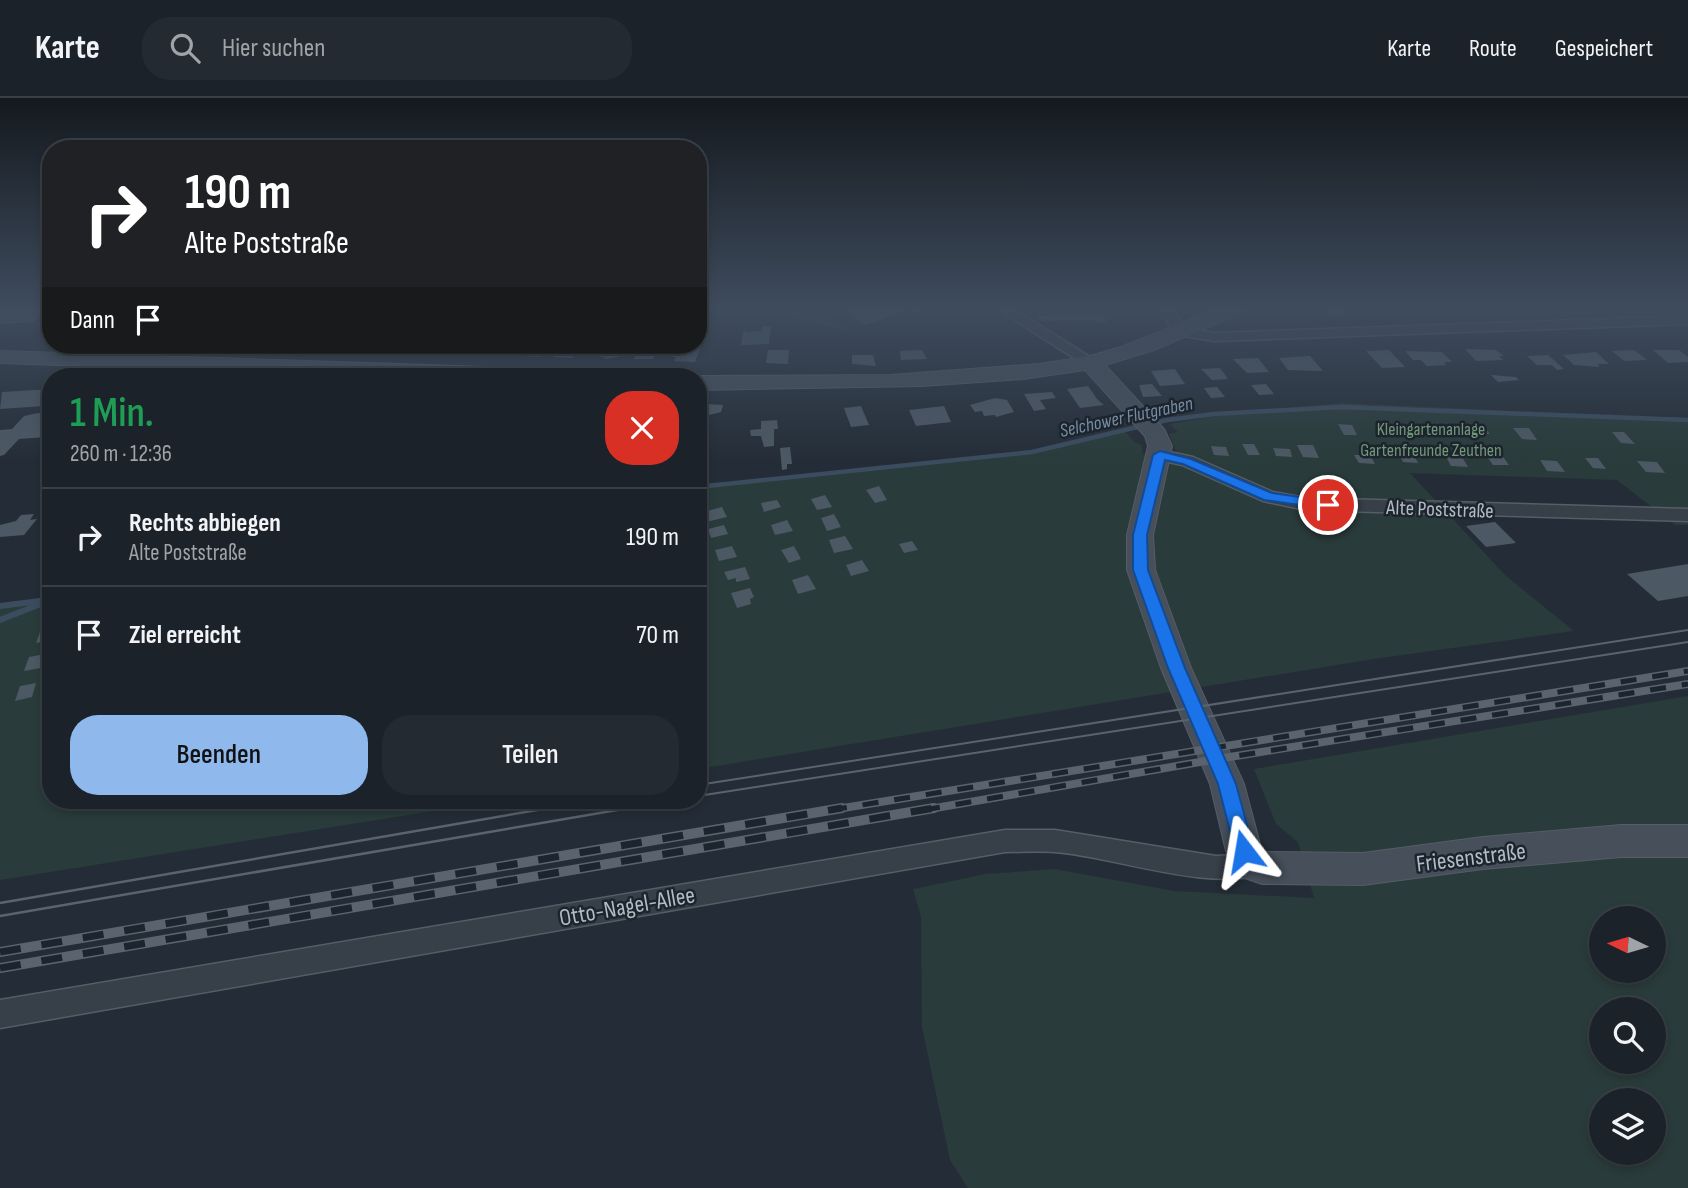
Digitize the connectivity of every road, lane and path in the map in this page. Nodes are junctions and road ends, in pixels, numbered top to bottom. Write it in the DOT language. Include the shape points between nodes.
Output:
graph roads {
  1 [pos="54,359"];
  2 [pos="1085,359"];
  3 [pos="1100,359"];
  4 [pos="1090,362"];
  5 [pos="320,368"];
  6 [pos="707,383"];
  7 [pos="1158,445"];
  8 [pos="1688,515"];
  9 [pos="1688,841"];
  10 [pos="1255,865"];
  11 [pos="0,1014"];
  1 -- 5 [label="street"];
  2 -- 4 [label="street"];
  3 -- 4 [label="street"];
  4 -- 6 [label="street" via="902,381"];
  4 -- 7 [label="street" via="1138,413"];
  7 -- 8 [label="street, Alte Poststraße" via="1269,497 1306,504"];
  7 -- 10 [label="street" via="1140,535 1141,570 1176,668 1227,784 1244,851"];
  9 -- 10 [label="street, Friesenstraße" via="1621,841 1363,869"];
  10 -- 11 [label="street, Otto-Nagel-Allee" via="1216,869 1055,841 1005,841"];
}
